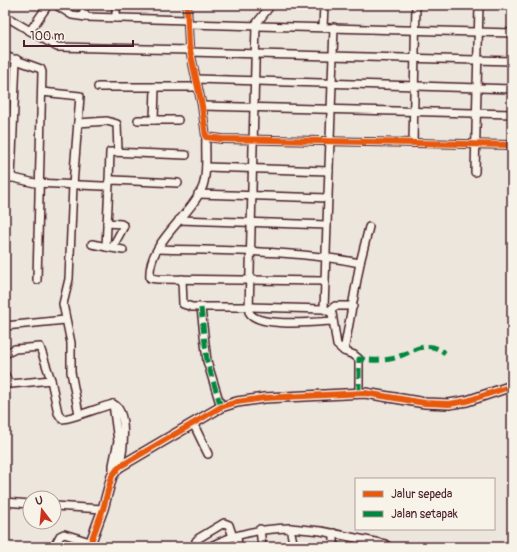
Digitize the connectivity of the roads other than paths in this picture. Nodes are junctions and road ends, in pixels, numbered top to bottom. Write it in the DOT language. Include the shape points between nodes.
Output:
graph roads {
  1 [pos="48,5"];
  2 [pos="56,5"];
  3 [pos="81,5"];
  4 [pos="116,5"];
  5 [pos="187,5"];
  6 [pos="271,5"];
  7 [pos="324,5"];
  8 [pos="416,5"];
  9 [pos="479,5"];
  10 [pos="5,16"];
  11 [pos="86,18"];
  12 [pos="116,18"];
  13 [pos="188,22"];
  14 [pos="256,24"];
  15 [pos="323,26"];
  16 [pos="334,27"];
  17 [pos="416,29"];
  18 [pos="30,30"];
  19 [pos="478,32"];
  20 [pos="512,33"];
  21 [pos="190,51"];
  22 [pos="256,52"];
  23 [pos="333,55"];
  24 [pos="5,56"];
  25 [pos="415,57"];
  26 [pos="16,59"];
  27 [pos="478,59"];
  28 [pos="512,61"];
  29 [pos="196,80"];
  30 [pos="255,81"];
  31 [pos="332,83"];
  32 [pos="98,86"];
  33 [pos="414,86"];
  34 [pos="155,87"];
  35 [pos="198,87"];
  36 [pos="478,88"];
  37 [pos="512,89"];
  38 [pos="42,92"];
  39 [pos="202,106"];
  40 [pos="254,109"];
  41 [pos="331,110"];
  42 [pos="414,112"];
  43 [pos="476,113"];
  44 [pos="512,114"];
  45 [pos="138,120"];
  46 [pos="154,120"];
  47 [pos="178,120"];
  48 [pos="78,122"];
  49 [pos="206,137"];
  50 [pos="253,139"];
  51 [pos="330,141"];
  52 [pos="413,143"];
  53 [pos="476,145"];
  54 [pos="512,145"];
  55 [pos="118,151"];
  56 [pos="186,154"];
  57 [pos="206,167"];
  58 [pos="253,169"];
  59 [pos="329,171"];
  60 [pos="475,172"];
  61 [pos="8,177"];
  62 [pos="40,183"];
  63 [pos="109,183"];
  64 [pos="178,183"];
  65 [pos="73,185"];
  66 [pos="198,194"];
  67 [pos="252,196"];
  68 [pos="328,198"];
  69 [pos="179,220"];
  70 [pos="107,223"];
  71 [pos="251,223"];
  72 [pos="327,225"];
  73 [pos="369,227"];
  74 [pos="92,244"];
  75 [pos="109,247"];
  76 [pos="158,249"];
  77 [pos="123,250"];
  78 [pos="250,251"];
  79 [pos="326,256"];
  80 [pos="360,263"];
  81 [pos="182,279"];
  82 [pos="37,280"];
  83 [pos="250,280"];
  84 [pos="325,281"];
  85 [pos="352,306"];
  86 [pos="249,307"];
  87 [pos="201,308"];
  88 [pos="327,310"];
  89 [pos="65,320"];
  90 [pos="332,322"];
  91 [pos="5,326"];
  92 [pos="344,351"];
  93 [pos="5,354"];
  94 [pos="5,375"];
  95 [pos="51,380"];
  96 [pos="512,386"];
  97 [pos="358,393"];
  98 [pos="221,407"];
  99 [pos="79,414"];
  100 [pos="193,423"];
  101 [pos="208,454"];
  102 [pos="116,470"];
  103 [pos="5,502"];
  104 [pos="22,503"];
  105 [pos="62,506"];
  106 [pos="103,509"];
  107 [pos="290,528"];
  108 [pos="260,529"];
  109 [pos="334,533"];
  110 [pos="235,537"];
  111 [pos="363,543"];
  112 [pos="89,544"];
  113 [pos="54,547"];
  114 [pos="197,547"];
  115 [pos="210,547"];
  116 [pos="238,547"];
  117 [pos="262,547"];
  118 [pos="294,547"];
  119 [pos="334,547"];
  120 [pos="389,547"];
  1 -- 18 [label="street"];
  2 -- 11 [label="street" via="72,15"];
  3 -- 11 [label="street"];
  4 -- 12 [label="street"];
  5 -- 13 [label="street"];
  6 -- 14 [label="street"];
  7 -- 15 [label="street"];
  8 -- 17 [label="street"];
  9 -- 19 [label="street"];
  10 -- 18 [label="street"];
  11 -- 12 [label="street"];
  12 -- 13 [label="street"];
  13 -- 14 [label="street"];
  13 -- 21 [label="street"];
  14 -- 15 [label="street"];
  14 -- 22 [label="street"];
  15 -- 16 [label="street"];
  16 -- 17 [label="street"];
  16 -- 23 [label="street"];
  17 -- 19 [label="street"];
  17 -- 25 [label="street"];
  18 -- 21 [label="street" via="57,47"];
  19 -- 20 [label="street"];
  19 -- 27 [label="street"];
  21 -- 22 [label="street"];
  21 -- 29 [label="street"];
  22 -- 23 [label="street"];
  22 -- 30 [label="street"];
  23 -- 25 [label="street"];
  23 -- 31 [label="street"];
  24 -- 26 [label="street"];
  25 -- 27 [label="street"];
  25 -- 33 [label="street"];
  26 -- 38 [label="street" via="42,71"];
  26 -- 61 [label="street"];
  27 -- 28 [label="street"];
  27 -- 36 [label="street"];
  29 -- 30 [label="street"];
  29 -- 35 [label="street"];
  30 -- 31 [label="street"];
  30 -- 40 [label="street"];
  31 -- 33 [label="street"];
  31 -- 41 [label="street"];
  32 -- 34 [label="street"];
  33 -- 36 [label="street"];
  33 -- 42 [label="street"];
  34 -- 35 [label="street"];
  34 -- 46 [label="street"];
  35 -- 39 [label="street"];
  36 -- 37 [label="street"];
  36 -- 43 [label="street"];
  38 -- 48 [label="street" via="80,96"];
  38 -- 62 [label="street"];
  39 -- 40 [label="street"];
  39 -- 49 [label="street"];
  40 -- 41 [label="street"];
  40 -- 50 [label="street"];
  41 -- 42 [label="street"];
  41 -- 51 [label="street"];
  42 -- 43 [label="street"];
  42 -- 52 [label="street"];
  43 -- 44 [label="street"];
  43 -- 53 [label="street"];
  45 -- 46 [label="street"];
  46 -- 47 [label="street"];
  48 -- 55 [label="street" via="107,121 117,124"];
  48 -- 65 [label="street"];
  49 -- 50 [label="street"];
  49 -- 57 [label="street"];
  50 -- 51 [label="street"];
  50 -- 58 [label="street"];
  51 -- 52 [label="street"];
  51 -- 59 [label="street"];
  52 -- 53 [label="street"];
  53 -- 54 [label="street"];
  53 -- 60 [label="street"];
  55 -- 56 [label="street"];
  55 -- 63 [label="street" via="110,152"];
  57 -- 58 [label="street"];
  57 -- 66 [label="street" via="204,182"];
  58 -- 59 [label="street"];
  58 -- 67 [label="street"];
  59 -- 68 [label="street"];
  61 -- 62 [label="street"];
  62 -- 65 [label="street"];
  62 -- 82 [label="street"];
  63 -- 64 [label="street"];
  63 -- 65 [label="street" via="102,186"];
  63 -- 70 [label="street"];
  65 -- 89 [label="street" via="69,279 63,304"];
  66 -- 67 [label="street"];
  66 -- 69 [label="street"];
  67 -- 68 [label="street"];
  67 -- 71 [label="street"];
  68 -- 72 [label="street"];
  69 -- 71 [label="street"];
  69 -- 76 [label="street"];
  70 -- 75 [label="street"];
  70 -- 75 [label="street" via="124,226"];
  71 -- 72 [label="street"];
  71 -- 78 [label="street"];
  72 -- 79 [label="street"];
  73 -- 80 [label="street"];
  74 -- 75 [label="street"];
  75 -- 77 [label="street"];
  76 -- 78 [label="street"];
  76 -- 81 [label="street" via="152,259 150,278"];
  78 -- 79 [label="street"];
  78 -- 83 [label="street"];
  79 -- 80 [label="street"];
  79 -- 84 [label="street"];
  80 -- 85 [label="street"];
  81 -- 83 [label="street"];
  81 -- 87 [label="street" via="183,304"];
  83 -- 84 [label="street"];
  83 -- 86 [label="street"];
  84 -- 88 [label="street"];
  85 -- 88 [label="street" via="335,306"];
  85 -- 92 [label="street"];
  86 -- 87 [label="street"];
  86 -- 88 [label="street"];
  86 -- 90 [label="street" via="249,312 254,317 265,320 291,323"];
  87 -- 98 [label="street" via="207,361"];
  88 -- 90 [label="street" via="332,313"];
  89 -- 91 [label="street"];
  89 -- 99 [label="street" via="71,343 72,380"];
  90 -- 92 [label="street" via="337,345"];
  92 -- 97 [label="street" via="359,359"];
  93 -- 95 [label="street" via="15,349 40,347"];
  94 -- 95 [label="street" via="11,384"];
  95 -- 99 [label="street" via="60,417 67,419"];
  96 -- 97 [label="street" via="450,404"];
  97 -- 98 [label="street" via="264,398"];
  98 -- 100 [label="street"];
  99 -- 102 [label="street" via="113,404 120,431 122,457"];
  100 -- 101 [label="street"];
  100 -- 102 [label="street"];
  102 -- 106 [label="street"];
  103 -- 104 [label="street"];
  105 -- 106 [label="street"];
  106 -- 112 [label="street"];
  107 -- 108 [label="street"];
  107 -- 109 [label="street"];
  107 -- 118 [label="street"];
  108 -- 110 [label="street"];
  108 -- 117 [label="street"];
  109 -- 111 [label="street"];
  109 -- 119 [label="street"];
  110 -- 114 [label="street" via="229,525 224,523 199,538 196,541"];
  110 -- 115 [label="street"];
  110 -- 116 [label="street"];
  111 -- 120 [label="street"];
  112 -- 113 [label="street" via="64,534"];
}
